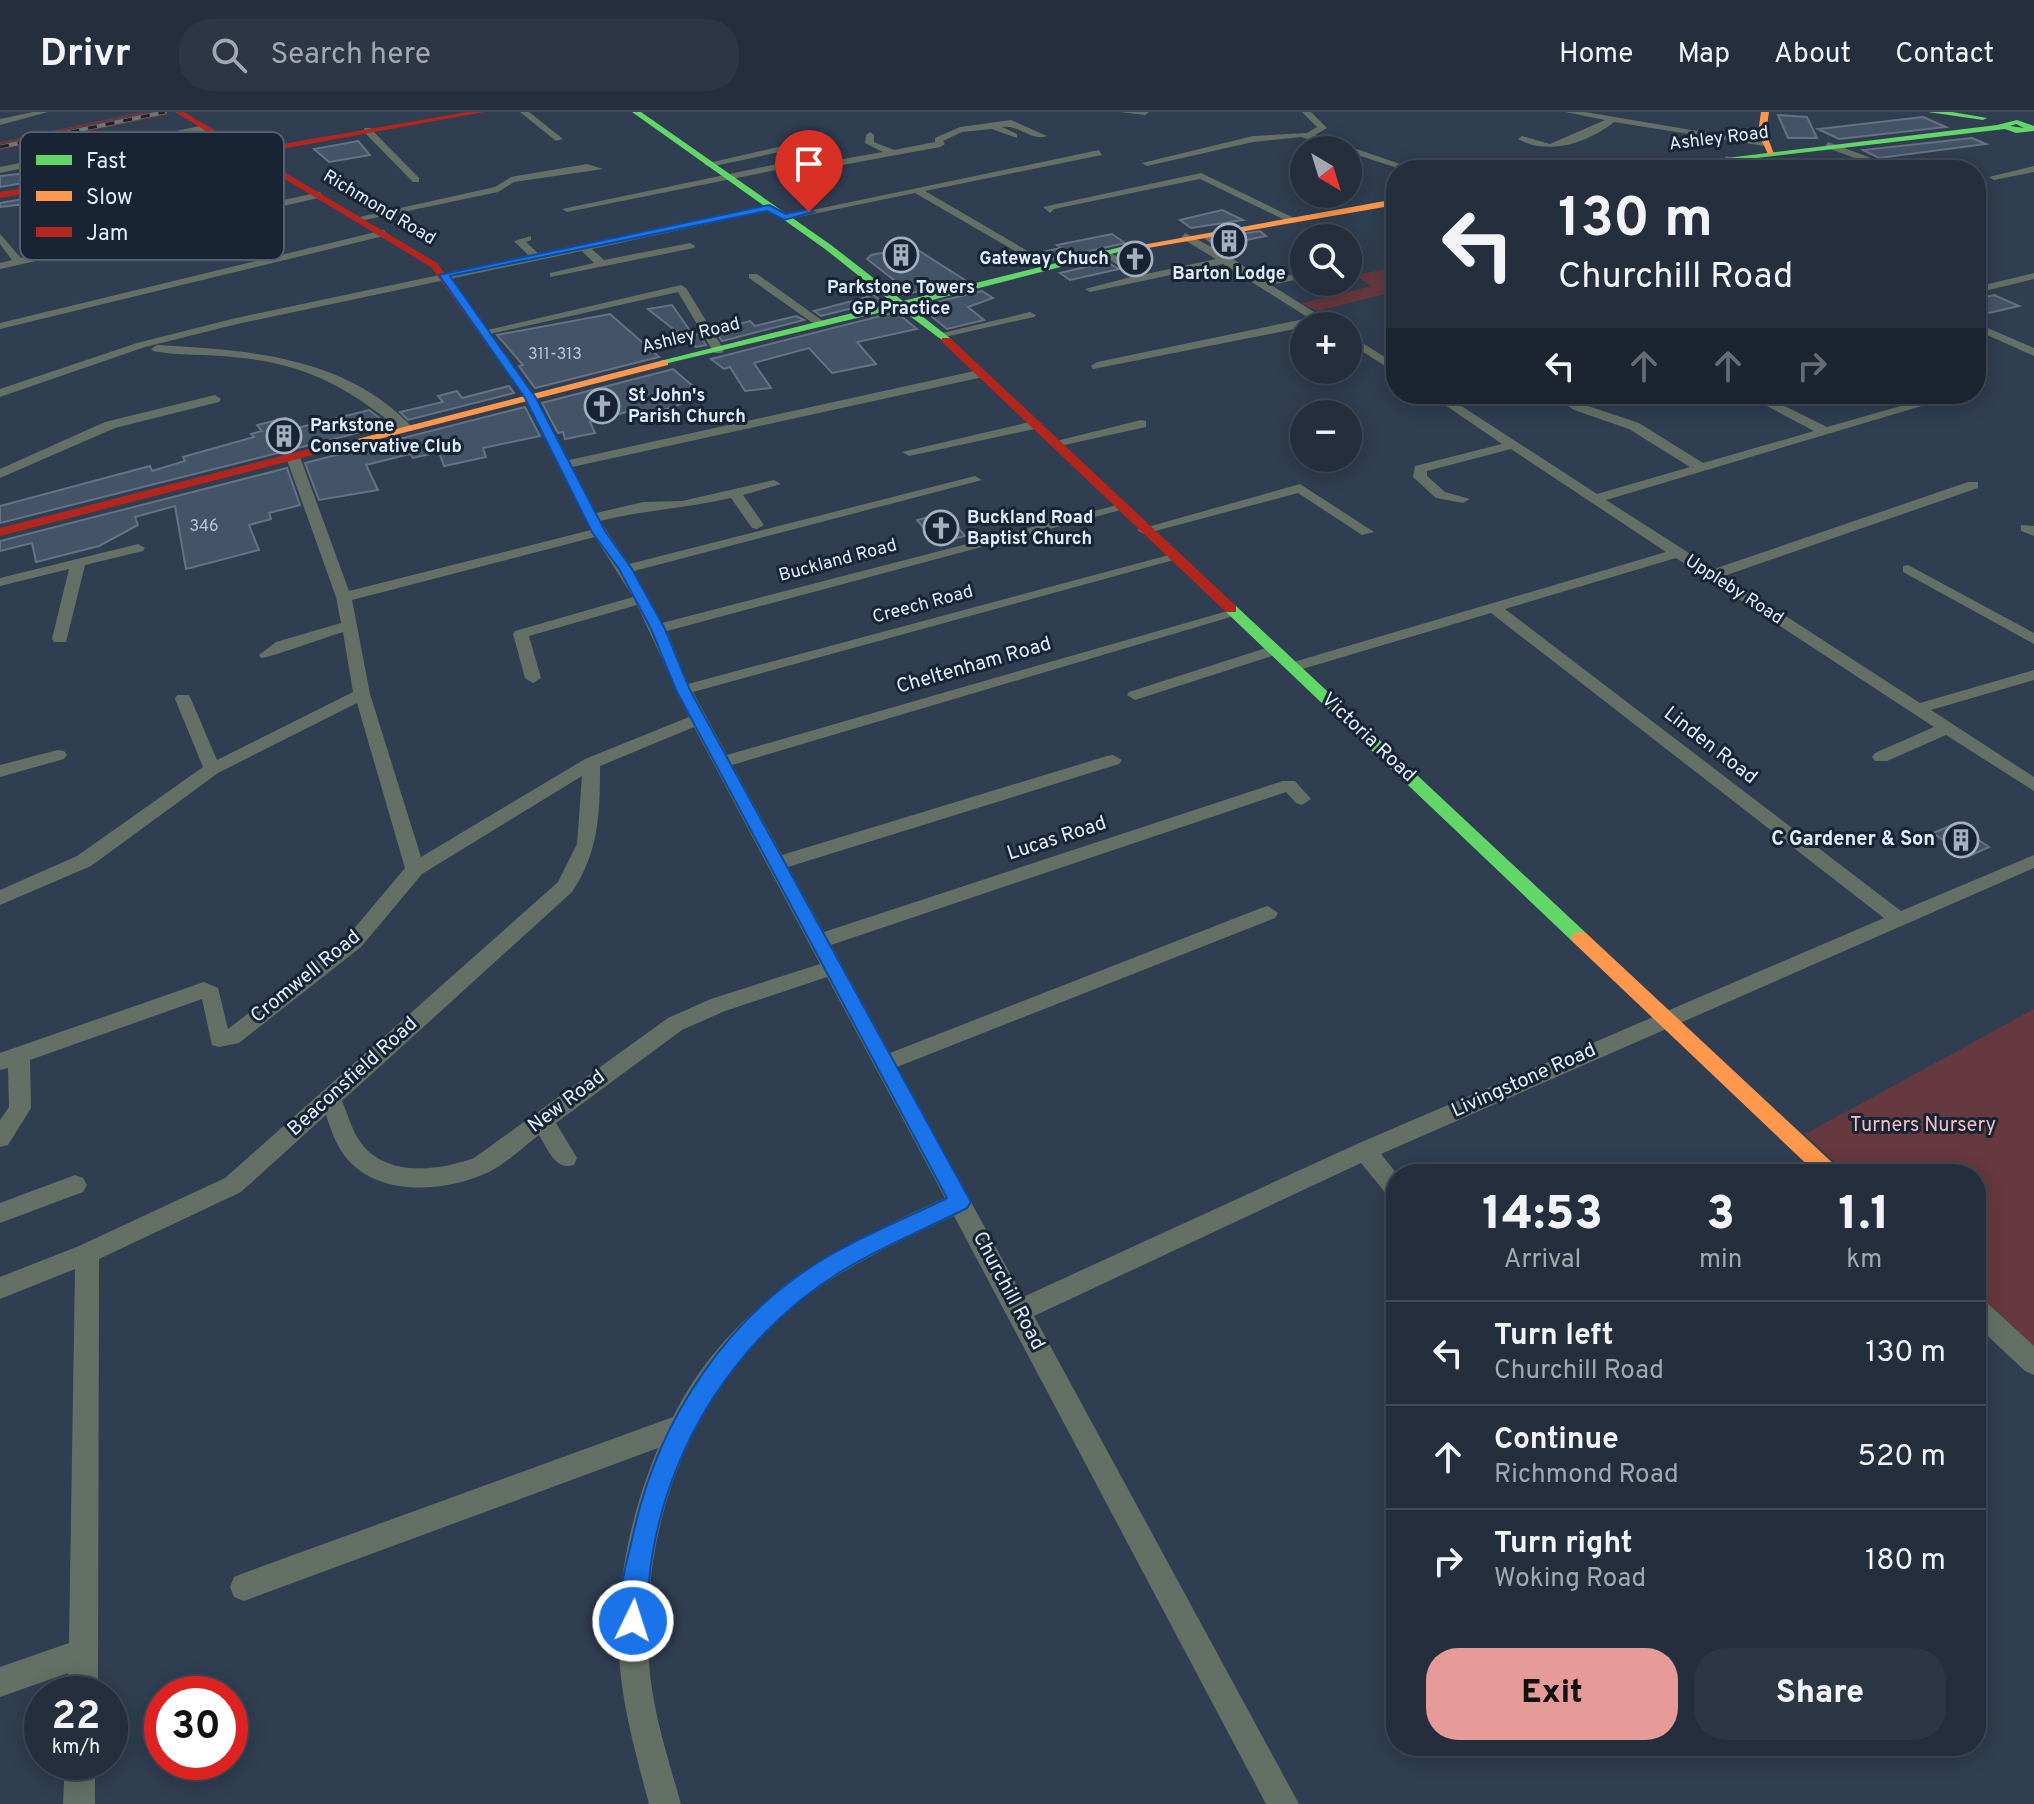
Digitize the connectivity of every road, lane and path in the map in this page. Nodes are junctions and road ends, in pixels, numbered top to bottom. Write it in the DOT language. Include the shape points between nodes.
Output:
graph roads {
  1 [pos="44,112"];
  2 [pos="480,112"];
  3 [pos="524,112"];
  4 [pos="636,112"];
  5 [pos="1124,112"];
  6 [pos="1145,112"];
  7 [pos="1306,112"];
  8 [pos="1569,112"];
  9 [pos="1765,112"];
  10 [pos="1932,112"];
  11 [pos="183,114"];
  12 [pos="1612,119"];
  13 [pos="2004,121"];
  14 [pos="0,122"];
  15 [pos="993,126"];
  16 [pos="205,128"];
  17 [pos="367,130"];
  18 [pos="2033,130"];
  19 [pos="185,132"];
  20 [pos="212,132"];
  21 [pos="1310,134"];
  22 [pos="870,135"];
  23 [pos="1014,136"];
  24 [pos="1043,136"];
  25 [pos="559,139"];
  26 [pos="1522,139"];
  27 [pos="284,144"];
  28 [pos="1828,145"];
  29 [pos="796,146"];
  30 [pos="1768,147"];
  31 [pos="892,152"];
  32 [pos="1363,152"];
  33 [pos="1099,153"];
  34 [pos="1726,159"];
  35 [pos="1386,160"];
  36 [pos="1717,160"];
  37 [pos="1868,160"];
  38 [pos="1147,163"];
  39 [pos="709,164"];
  40 [pos="20,166"];
  41 [pos="598,169"];
  42 [pos="2034,169"];
  43 [pos="0,170"];
  44 [pos="284,174"];
  45 [pos="1994,177"];
  46 [pos="416,180"];
  47 [pos="731,180"];
  48 [pos="20,191"];
  49 [pos="918,191"];
  50 [pos="0,195"];
  51 [pos="320,195"];
  52 [pos="284,203"];
  53 [pos="1386,203"];
  54 [pos="1047,207"];
  55 [pos="567,209"];
  56 [pos="776,212"];
  57 [pos="360,218"];
  58 [pos="1289,218"];
  59 [pos="384,233"];
  60 [pos="1185,236"];
  61 [pos="0,237"];
  62 [pos="527,238"];
  63 [pos="583,246"];
  64 [pos="690,246"];
  65 [pos="1106,253"];
  66 [pos="535,256"];
  67 [pos="284,257"];
  68 [pos="28,260"];
  69 [pos="273,260"];
  70 [pos="1228,260"];
  71 [pos="19,262"];
  72 [pos="602,264"];
  73 [pos="0,266"];
  74 [pos="1046,266"];
  75 [pos="444,275"];
  76 [pos="554,275"];
  77 [pos="753,276"];
  78 [pos="2034,276"];
  79 [pos="1143,277"];
  80 [pos="1290,278"];
  81 [pos="1264,283"];
  82 [pos="1986,288"];
  83 [pos="1090,289"];
  84 [pos="902,303"];
  85 [pos="1309,312"];
  86 [pos="1030,315"];
  87 [pos="821,324"];
  88 [pos="0,326"];
  89 [pos="1290,329"];
  90 [pos="1986,330"];
  91 [pos="485,332"];
  92 [pos="940,335"];
  93 [pos="141,345"];
  94 [pos="1362,346"];
  95 [pos="718,350"];
  96 [pos="2034,352"];
  97 [pos="1386,362"];
  98 [pos="1097,366"];
  99 [pos="979,374"];
  100 [pos="0,393"];
  101 [pos="530,398"];
  102 [pos="215,399"];
  103 [pos="1450,404"];
  104 [pos="1573,404"];
  105 [pos="1770,404"];
  106 [pos="1922,404"];
  107 [pos="1140,423"];
  108 [pos="403,424"];
  109 [pos="1034,425"];
  110 [pos="1826,432"];
  111 [pos="1055,443"];
  112 [pos="1513,445"];
  113 [pos="917,452"];
  114 [pos="293,457"];
  115 [pos="565,465"];
  116 [pos="1701,468"];
  117 [pos="0,474"];
  118 [pos="975,480"];
  119 [pos="774,484"];
  120 [pos="1973,485"];
  121 [pos="734,493"];
  122 [pos="1463,499"];
  123 [pos="1594,499"];
  124 [pos="1121,508"];
  125 [pos="595,525"];
  126 [pos="757,525"];
  127 [pos="1144,530"];
  128 [pos="0,532"];
  129 [pos="1367,532"];
  130 [pos="138,548"];
  131 [pos="1677,553"];
  132 [pos="1174,558"];
  133 [pos="78,564"];
  134 [pos="625,569"];
  135 [pos="1908,569"];
  136 [pos="1711,575"];
  137 [pos="0,582"];
  138 [pos="344,597"];
  139 [pos="641,599"];
  140 [pos="1494,608"];
  141 [pos="1236,613"];
  142 [pos="513,617"];
  143 [pos="348,626"];
  144 [pos="658,629"];
  145 [pos="521,634"];
  146 [pos="60,639"];
  147 [pos="2034,639"];
  148 [pos="1275,650"];
  149 [pos="267,655"];
  150 [pos="1293,667"];
  151 [pos="2034,675"];
  152 [pos="533,678"];
  153 [pos="683,690"];
  154 [pos="362,694"];
  155 [pos="1135,695"];
  156 [pos="183,699"];
  157 [pos="1917,709"];
  158 [pos="699,719"];
  159 [pos="1947,728"];
  160 [pos="58,755"];
  161 [pos="1881,757"];
  162 [pos="1113,760"];
  163 [pos="724,762"];
  164 [pos="591,763"];
  165 [pos="212,769"];
  166 [pos="0,771"];
  167 [pos="2034,785"];
  168 [pos="1302,799"];
  169 [pos="2034,861"];
  170 [pos="778,863"];
  171 [pos="415,869"];
  172 [pos="0,898"];
  173 [pos="1268,913"];
  174 [pos="1898,919"];
  175 [pos="820,941"];
  176 [pos="834,967"];
  177 [pos="1665,1019"];
  178 [pos="10,1059"];
  179 [pos="886,1063"];
  180 [pos="329,1098"];
  181 [pos="543,1122"];
  182 [pos="0,1138"];
  183 [pos="1365,1151"];
  184 [pos="566,1158"];
  185 [pos="1820,1164"];
  186 [pos="1386,1177"];
  187 [pos="75,1185"];
  188 [pos="960,1202"];
  189 [pos="0,1213"];
  190 [pos="87,1253"];
  191 [pos="0,1288"];
  192 [pos="1019,1311"];
  193 [pos="1986,1318"];
  194 [pos="2034,1363"];
  195 [pos="682,1427"];
  196 [pos="244,1587"];
  197 [pos="85,1652"];
  198 [pos="84,1676"];
  199 [pos="0,1682"];
  200 [pos="80,1780"];
  201 [pos="79,1804"];
  202 [pos="665,1804"];
  203 [pos="1283,1804"];
  1 -- 14 [label="street"];
  2 -- 17 [label="main road"];
  3 -- 25 [label="street"];
  4 -- 39 [label="main road, Victoria Road"];
  5 -- 6 [label="street"];
  7 -- 21 [label="street" via="1323,128"];
  8 -- 12 [label="street"];
  9 -- 30 [label="main road" via="1761,125"];
  10 -- 13 [label="main road"];
  11 -- 16 [label="main road, Richmond Road"];
  12 -- 26 [label="street" via="1551,147"];
  12 -- 30 [label="street"];
  13 -- 18 [label="main road"];
  13 -- 28 [label="main road, Ashley Road"];
  15 -- 23 [label="street"];
  15 -- 24 [label="street" via="1011,123"];
  15 -- 31 [label="street" via="960,130 938,140 940,144"];
  16 -- 19 [label="street"];
  16 -- 20 [label="main road, Richmond Road"];
  17 -- 27 [label="main road"];
  17 -- 46 [label="street"];
  21 -- 32 [label="street"];
  21 -- 38 [label="street" via="1253,139"];
  22 -- 31 [label="street" via="869,143"];
  28 -- 30 [label="main road, Ashley Road"];
  28 -- 37 [label="street"];
  29 -- 39 [label="street"];
  30 -- 34 [label="main road, Ashley Road"];
  31 -- 47 [label="street"];
  32 -- 35 [label="street"];
  33 -- 49 [label="street"];
  34 -- 36 [label="main road, Ashley Road"];
  39 -- 47 [label="main road, Victoria Road"];
  40 -- 43 [label="street"];
  41 -- 57 [label="street" via="511,180 498,189"];
  42 -- 45 [label="street"];
  44 -- 51 [label="main road, Richmond Road"];
  47 -- 55 [label="street"];
  47 -- 56 [label="main road, Victoria Road"];
  48 -- 50 [label="main road"];
  49 -- 56 [label="street"];
  49 -- 74 [label="street"];
  51 -- 52 [label="street"];
  51 -- 57 [label="main road, Richmond Road"];
  53 -- 58 [label="main road, Ashley Road"];
  54 -- 58 [label="street" via="1200,174"];
  56 -- 63 [label="street"];
  56 -- 84 [label="main road, Victoria Road"];
  57 -- 59 [label="main road, Richmond Road"];
  58 -- 60 [label="main road, Ashley Road"];
  59 -- 67 [label="street"];
  59 -- 75 [label="main road, Richmond Road"];
  60 -- 65 [label="main road, Ashley Road"];
  60 -- 70 [label="street"];
  61 -- 71 [label="street"];
  62 -- 66 [label="street" via="519,241"];
  63 -- 66 [label="street"];
  63 -- 72 [label="street"];
  64 -- 72 [label="street"];
  65 -- 74 [label="main road, Ashley Road"];
  65 -- 79 [label="street"];
  66 -- 75 [label="street"];
  68 -- 71 [label="street"];
  69 -- 88 [label="street"];
  70 -- 79 [label="street"];
  70 -- 81 [label="street"];
  71 -- 73 [label="street"];
  72 -- 76 [label="street"];
  74 -- 84 [label="main road, Ashley Road"];
  75 -- 91 [label="main road, Richmond Road"];
  75 -- 93 [label="street"];
  77 -- 87 [label="street"];
  78 -- 82 [label="street"];
  79 -- 83 [label="street"];
  80 -- 81 [label="street"];
  81 -- 85 [label="street"];
  84 -- 87 [label="main road, Ashley Road"];
  84 -- 92 [label="main road, Victoria Road"];
  86 -- 92 [label="street"];
  87 -- 95 [label="main road, Ashley Road"];
  89 -- 98 [label="street"];
  90 -- 96 [label="street"];
  91 -- 95 [label="street" via="681,288"];
  91 -- 101 [label="main road, Richmond Road"];
  92 -- 99 [label="main road, Victoria Road"];
  93 -- 100 [label="street"];
  93 -- 108 [label="street" via="220,350 310,366 350,384"];
  94 -- 97 [label="street"];
  95 -- 101 [label="main road, Ashley Road"];
  99 -- 109 [label="main road, Victoria Road"];
  99 -- 115 [label="street"];
  101 -- 108 [label="main road, Ashley Road"];
  101 -- 115 [label="street, Churchill Road"];
  102 -- 117 [label="street" via="110,425"];
  103 -- 112 [label="street, Uppleby Road"];
  104 -- 116 [label="street" via="1634,426"];
  105 -- 110 [label="street"];
  106 -- 110 [label="street"];
  107 -- 111 [label="street"];
  108 -- 114 [label="main road, Ashley Road"];
  109 -- 111 [label="main road, Victoria Road"];
  109 -- 113 [label="street"];
  110 -- 116 [label="street"];
  111 -- 124 [label="main road, Victoria Road"];
  112 -- 122 [label="street" via="1420,469 1420,477 1441,495"];
  112 -- 123 [label="street, Uppleby Road"];
  114 -- 128 [label="main road, Ashley Road"];
  114 -- 138 [label="street"];
  115 -- 125 [label="street, Churchill Road"];
  116 -- 123 [label="street"];
  118 -- 134 [label="street"];
  119 -- 121 [label="street"];
  120 -- 136 [label="street"];
  121 -- 125 [label="street" via="682,505 643,506"];
  121 -- 126 [label="street"];
  123 -- 131 [label="street, Uppleby Road"];
  124 -- 127 [label="main road, Victoria Road"];
  124 -- 144 [label="street, Buckland Road"];
  125 -- 134 [label="street, Churchill Road"];
  125 -- 138 [label="street"];
  127 -- 129 [label="street" via="1300,488"];
  127 -- 132 [label="main road, Victoria Road"];
  130 -- 133 [label="street"];
  131 -- 136 [label="street, Uppleby Road"];
  131 -- 140 [label="street"];
  132 -- 141 [label="main road, Victoria Road"];
  132 -- 153 [label="street, Creech Road"];
  133 -- 137 [label="street"];
  133 -- 146 [label="street"];
  134 -- 139 [label="street, Churchill Road"];
  135 -- 147 [label="street"];
  136 -- 157 [label="street, Uppleby Road"];
  138 -- 143 [label="street"];
  139 -- 144 [label="street, Churchill Road"];
  139 -- 145 [label="street"];
  140 -- 150 [label="street"];
  140 -- 174 [label="street, Linden Road"];
  141 -- 148 [label="main road, Victoria Road"];
  141 -- 163 [label="street, Cheltenham Road"];
  142 -- 145 [label="street"];
  143 -- 149 [label="street" via="282,645"];
  143 -- 154 [label="street"];
  144 -- 153 [label="street, Churchill Road"];
  145 -- 152 [label="street"];
  148 -- 150 [label="main road, Victoria Road"];
  148 -- 155 [label="street"];
  150 -- 177 [label="main road, Victoria Road"];
  151 -- 157 [label="street"];
  153 -- 158 [label="street, Churchill Road"];
  154 -- 165 [label="street"];
  154 -- 171 [label="street"];
  156 -- 165 [label="street"];
  157 -- 159 [label="street, Uppleby Road"];
  158 -- 163 [label="street, Churchill Road"];
  158 -- 164 [label="street, Cromwell Road"];
  159 -- 161 [label="street"];
  159 -- 167 [label="street, Uppleby Road"];
  160 -- 166 [label="street"];
  162 -- 170 [label="street"];
  163 -- 170 [label="street, Churchill Road"];
  164 -- 171 [label="street, Cromwell Road"];
  164 -- 180 [label="street, Beaconsfield Road" via="591,824 579,870"];
  165 -- 172 [label="street" via="84,861"];
  168 -- 175 [label="street, Lucas Road" via="1289,785"];
  169 -- 174 [label="street, Livingstone Road"];
  170 -- 175 [label="street, Churchill Road"];
  171 -- 178 [label="street, Cromwell Road" via="354,942 232,1037 219,1039 211,993 204,990"];
  173 -- 179 [label="street"];
  174 -- 177 [label="street, Livingstone Road"];
  175 -- 176 [label="street, Churchill Road"];
  176 -- 179 [label="street, Churchill Road"];
  176 -- 181 [label="street, New Road" via="675,1024"];
  177 -- 183 [label="street, Livingstone Road"];
  177 -- 185 [label="main road, Victoria Road"];
  178 -- 182 [label="street" via="20,1108"];
  179 -- 188 [label="street, Churchill Road"];
  180 -- 181 [label="street, New Road" via="354,1151 376,1167 410,1179 440,1178 482,1165"];
  180 -- 190 [label="street, Beaconsfield Road" via="233,1185"];
  181 -- 184 [label="street"];
  183 -- 186 [label="street"];
  183 -- 192 [label="street, Livingstone Road"];
  187 -- 189 [label="street"];
  188 -- 192 [label="street, Churchill Road"];
  188 -- 195 [label="street" via="840,1260 792,1292 720,1366"];
  190 -- 191 [label="street, Beaconsfield Road"];
  190 -- 197 [label="street"];
  192 -- 203 [label="street, Churchill Road"];
  193 -- 194 [label="street"];
  195 -- 196 [label="street"];
  195 -- 202 [label="street" via="646,1526 633,1621 644,1722"];
  197 -- 198 [label="street"];
  197 -- 199 [label="street"];
  200 -- 201 [label="street"];
}
